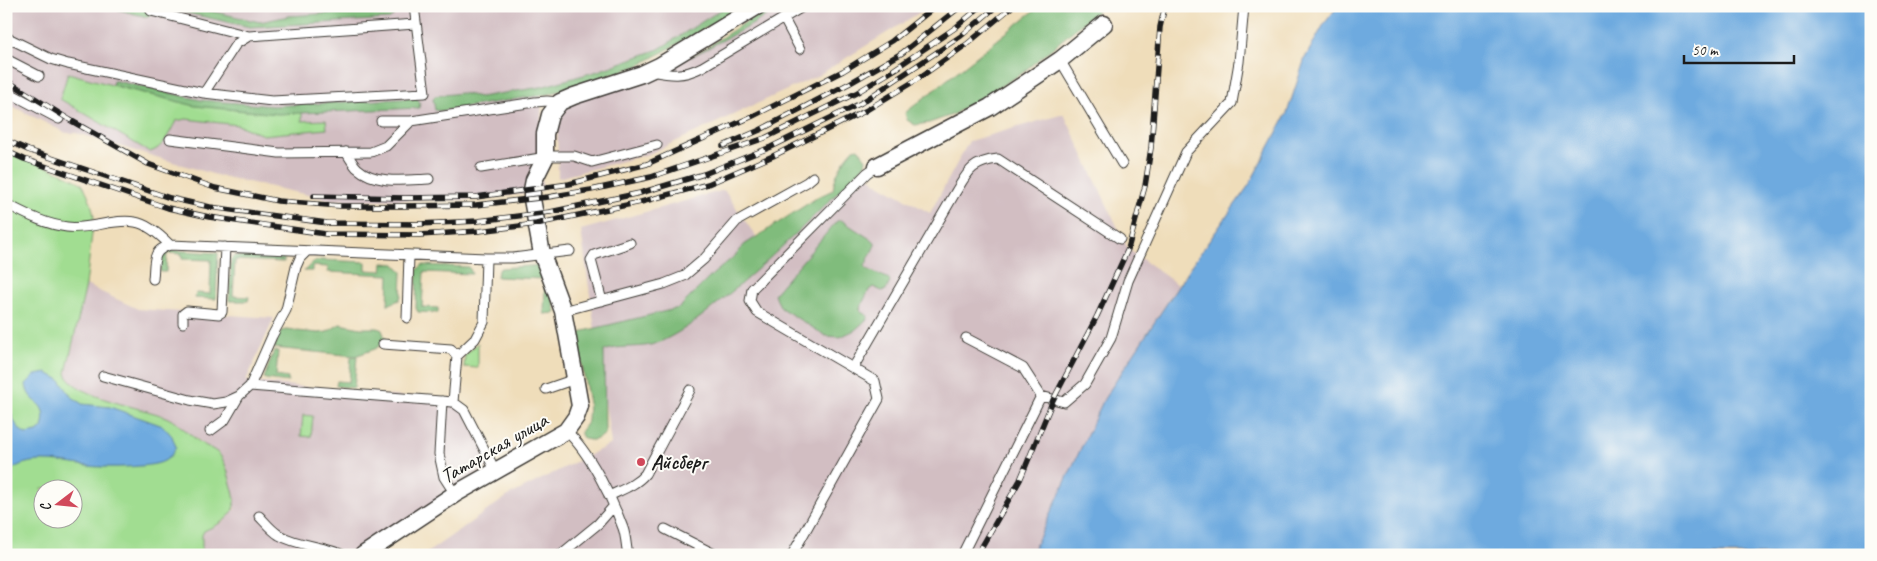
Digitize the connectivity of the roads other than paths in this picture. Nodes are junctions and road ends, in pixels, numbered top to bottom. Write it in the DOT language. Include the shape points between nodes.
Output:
graph roads {
  1 [pos="414,6"];
  2 [pos="758,6"];
  3 [pos="804,6"];
  4 [pos="1244,6"];
  5 [pos="151,11"];
  6 [pos="784,19"];
  7 [pos="415,24"];
  8 [pos="1104,24"];
  9 [pos="249,36"];
  10 [pos="6,38"];
  11 [pos="800,49"];
  12 [pos="6,59"];
  13 [pos="1060,60"];
  14 [pos="650,71"];
  15 [pos="39,76"];
  16 [pos="6,91"];
  17 [pos="204,93"];
  18 [pos="560,102"];
  19 [pos="59,119"];
  20 [pos="381,121"];
  21 [pos="411,121"];
  22 [pos="170,139"];
  23 [pos="657,146"];
  24 [pos="346,152"];
  25 [pos="545,158"];
  26 [pos="1122,164"];
  27 [pos="877,166"];
  28 [pos="481,168"];
  29 [pos="813,177"];
  30 [pos="429,179"];
  31 [pos="6,204"];
  32 [pos="1120,239"];
  33 [pos="630,243"];
  34 [pos="170,245"];
  35 [pos="225,247"];
  36 [pos="307,251"];
  37 [pos="570,251"];
  38 [pos="542,254"];
  39 [pos="409,255"];
  40 [pos="486,258"];
  41 [pos="153,279"];
  42 [pos="602,301"];
  43 [pos="563,311"];
  44 [pos="407,318"];
  45 [pos="183,323"];
  46 [pos="966,338"];
  47 [pos="383,344"];
  48 [pos="458,356"];
  49 [pos="852,368"];
  50 [pos="103,376"];
  51 [pos="575,379"];
  52 [pos="250,386"];
  53 [pos="546,389"];
  54 [pos="690,390"];
  55 [pos="239,396"];
  56 [pos="1041,396"];
  57 [pos="442,401"];
  58 [pos="453,402"];
  59 [pos="566,430"];
  60 [pos="210,431"];
  61 [pos="496,470"];
  62 [pos="454,494"];
  63 [pos="609,496"];
  64 [pos="613,507"];
  65 [pos="259,516"];
  66 [pos="666,529"];
  67 [pos="343,555"];
  68 [pos="363,555"];
  69 [pos="560,555"];
  70 [pos="628,555"];
  71 [pos="716,555"];
  72 [pos="792,555"];
  73 [pos="962,555"];
  1 -- 7 [label="lane"];
  2 -- 14 [label="street"];
  3 -- 6 [label="lane"];
  4 -- 56 [label="lane" via="1232,103 1186,152 1128,281 1111,338 1085,384 1064,402"];
  5 -- 9 [label="lane"];
  6 -- 11 [label="lane"];
  6 -- 14 [label="lane" via="688,74"];
  7 -- 9 [label="lane"];
  7 -- 17 [label="lane" via="425,93 272,101"];
  8 -- 13 [label="street"];
  9 -- 17 [label="lane" via="236,44"];
  10 -- 17 [label="lane" via="68,64"];
  12 -- 15 [label="lane"];
  13 -- 26 [label="lane"];
  13 -- 27 [label="street" via="990,107"];
  14 -- 18 [label="street"];
  16 -- 19 [label="lane"];
  18 -- 21 [label="lane" via="548,100"];
  18 -- 25 [label="street" via="550,115 545,134"];
  20 -- 21 [label="lane"];
  21 -- 24 [label="lane" via="386,146 371,152"];
  22 -- 24 [label="lane" via="279,153"];
  23 -- 25 [label="lane" via="592,162 574,156"];
  24 -- 30 [label="lane" via="356,168 371,177 396,181"];
  25 -- 28 [label="lane"];
  25 -- 38 [label="street, Татарская улица" via="532,190"];
  27 -- 49 [label="lane" via="866,173 752,289 750,301 757,312"];
  29 -- 42 [label="lane" via="737,221 704,259 684,276"];
  31 -- 34 [label="lane" via="42,222 67,227 89,228 119,221 136,222 157,233"];
  32 -- 49 [label="lane" via="998,159 983,160 971,167"];
  33 -- 42 [label="lane" via="594,255 591,260"];
  34 -- 35 [label="lane"];
  34 -- 41 [label="lane" via="156,253"];
  35 -- 36 [label="lane"];
  35 -- 45 [label="lane" via="222,312 187,311"];
  36 -- 39 [label="lane"];
  36 -- 52 [label="lane" via="300,258 286,310"];
  37 -- 38 [label="lane"];
  38 -- 40 [label="lane"];
  38 -- 43 [label="street, Татарская улица"];
  39 -- 40 [label="lane"];
  39 -- 44 [label="lane"];
  40 -- 48 [label="lane" via="484,322 475,339"];
  42 -- 43 [label="lane"];
  43 -- 51 [label="street, Татарская улица"];
  46 -- 56 [label="lane" via="1023,368"];
  47 -- 48 [label="lane" via="451,349"];
  48 -- 58 [label="lane"];
  49 -- 72 [label="lane" via="875,381 878,399"];
  50 -- 55 [label="lane" via="212,404"];
  51 -- 53 [label="lane"];
  51 -- 59 [label="street, Татарская улица" via="580,406 576,418"];
  52 -- 55 [label="lane"];
  52 -- 57 [label="lane"];
  54 -- 63 [label="lane" via="645,474"];
  55 -- 60 [label="lane" via="226,420"];
  56 -- 73 [label="lane"];
  57 -- 58 [label="lane"];
  57 -- 62 [label="lane" via="438,454 444,477"];
  58 -- 61 [label="lane" via="464,410"];
  59 -- 61 [label="street, Татарская улица"];
  59 -- 63 [label="lane" via="577,440"];
  61 -- 62 [label="street, Татарская улица"];
  62 -- 68 [label="street, Татарская улица"];
  63 -- 64 [label="lane"];
  64 -- 69 [label="lane" via="598,524"];
  64 -- 70 [label="lane" via="623,529"];
  65 -- 67 [label="lane" via="279,534"];
  66 -- 71 [label="lane"];
}
